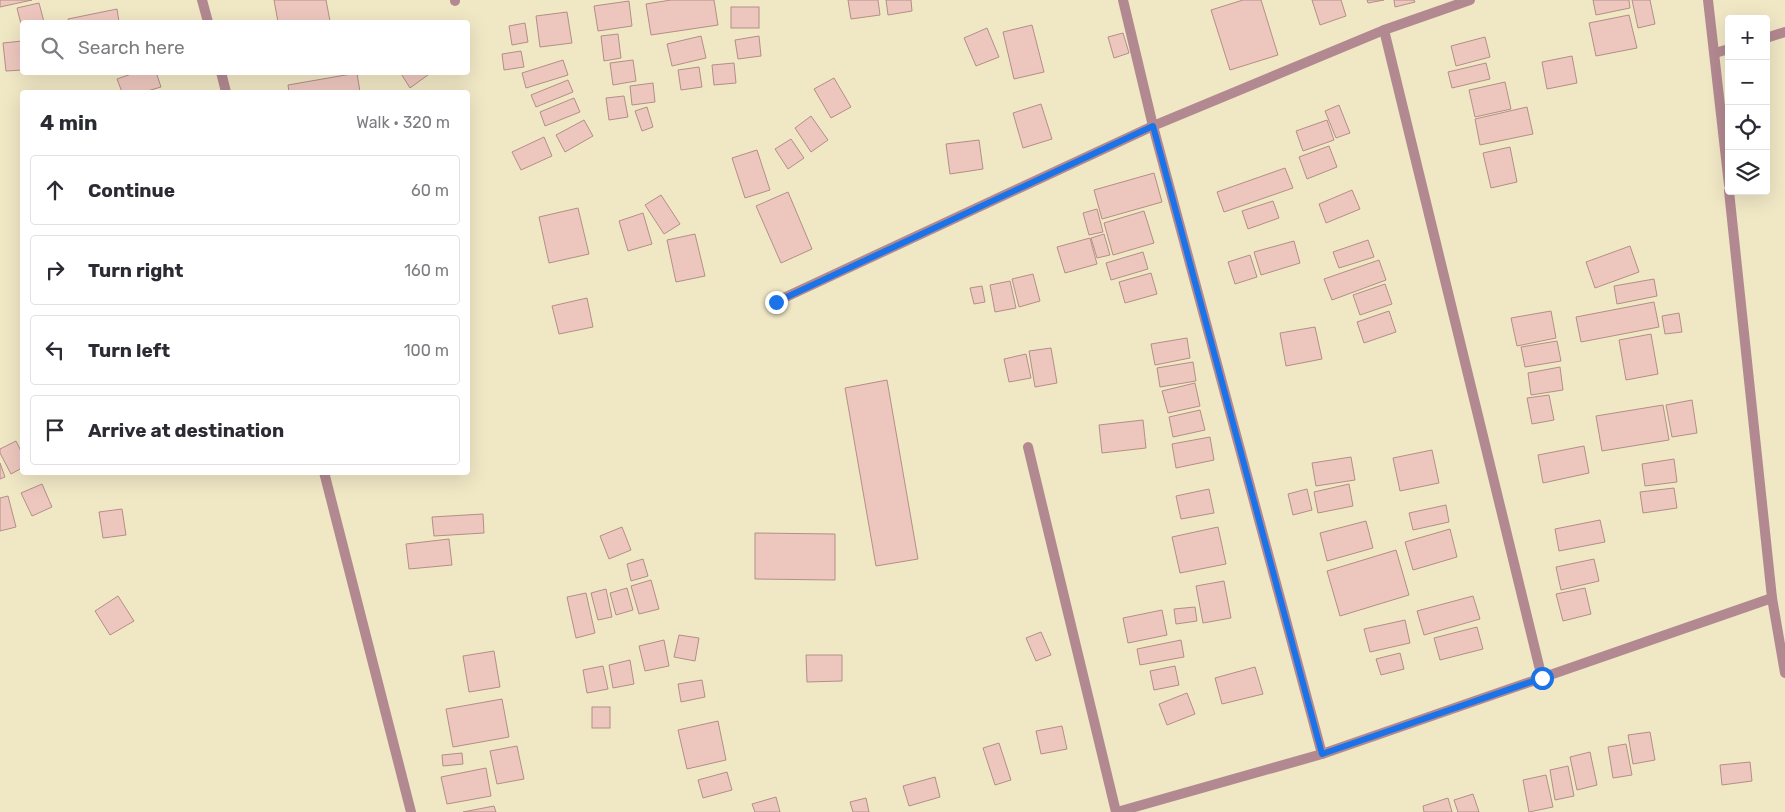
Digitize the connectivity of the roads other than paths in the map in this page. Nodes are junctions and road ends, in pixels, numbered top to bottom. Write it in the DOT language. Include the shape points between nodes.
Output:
graph roads {
  1 [pos="202,0"];
  2 [pos="1123,0"];
  3 [pos="1470,0"];
  4 [pos="1708,0"];
  5 [pos="207,20"];
  6 [pos="1384,30"];
  7 [pos="1785,32"];
  8 [pos="1770,37"];
  9 [pos="1725,50"];
  10 [pos="1715,54"];
  11 [pos="221,75"];
  12 [pos="225,90"];
  13 [pos="1153,126"];
  14 [pos="1725,150"];
  15 [pos="1729,195"];
  16 [pos="776,302"];
  17 [pos="1028,447"];
  18 [pos="325,475"];
  19 [pos="1772,598"];
  20 [pos="1785,673"];
  21 [pos="1542,678"];
  22 [pos="1322,754"];
  23 [pos="411,812"];
  24 [pos="1117,812"];
  1 -- 5 [label="street"];
  2 -- 13 [label="street"];
  3 -- 6 [label="street"];
  4 -- 10 [label="street"];
  6 -- 13 [label="street"];
  6 -- 21 [label="street"];
  7 -- 8 [label="street"];
  9 -- 10 [label="street"];
  10 -- 14 [label="street"];
  11 -- 12 [label="street"];
  13 -- 16 [label="street"];
  13 -- 22 [label="street"];
  15 -- 19 [label="street"];
  17 -- 24 [label="street"];
  18 -- 23 [label="street"];
  19 -- 20 [label="street"];
  19 -- 21 [label="street"];
  21 -- 22 [label="street"];
  22 -- 24 [label="street"];
}
